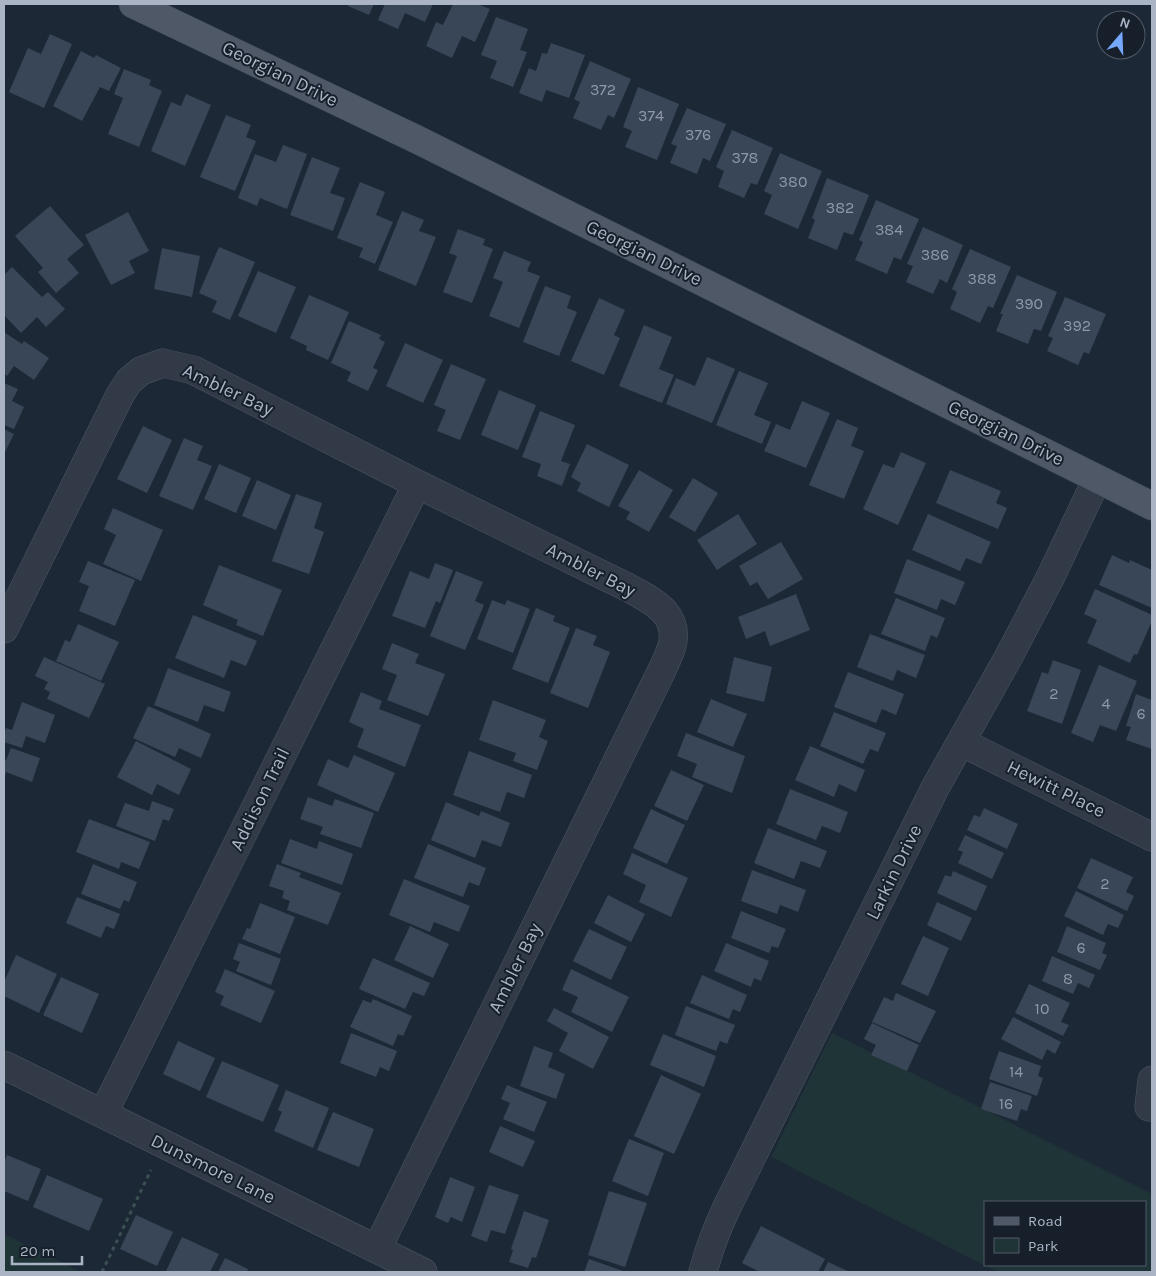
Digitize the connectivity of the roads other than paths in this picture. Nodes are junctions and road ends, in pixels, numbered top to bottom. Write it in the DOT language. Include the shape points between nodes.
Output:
graph roads {
  1 [pos="132,4"];
  2 [pos="1097,479"];
  3 [pos="417,484"];
  4 [pos="1152,506"];
  5 [pos="4,629"];
  6 [pos="961,742"];
  7 [pos="1152,837"];
  8 [pos="4,1065"];
  9 [pos="1152,1080"];
  10 [pos="1148,1107"];
  11 [pos="103,1114"];
  12 [pos="377,1249"];
  13 [pos="423,1272"];
  14 [pos="704,1272"];
  1 -- 2 [label="main road, Georgian Drive" via="418,140"];
  2 -- 4 [label="main road, Georgian Drive"];
  2 -- 6 [label="street, Larkin Drive" via="1050,578"];
  3 -- 5 [label="street, Ambler Bay" via="192,370 163,363 141,370 120,395"];
  3 -- 11 [label="street, Addison Trail"];
  3 -- 12 [label="street, Ambler Bay" via="650,600 664,610 672,626 672,645"];
  6 -- 7 [label="street, Hewitt Place"];
  6 -- 14 [label="street, Larkin Drive" via="722,1219"];
  8 -- 11 [label="street, Dunsmore Lane"];
  9 -- 10 [label="street"];
  11 -- 12 [label="street, Dunsmore Lane"];
  12 -- 13 [label="street, Dunsmore Lane"];
}
